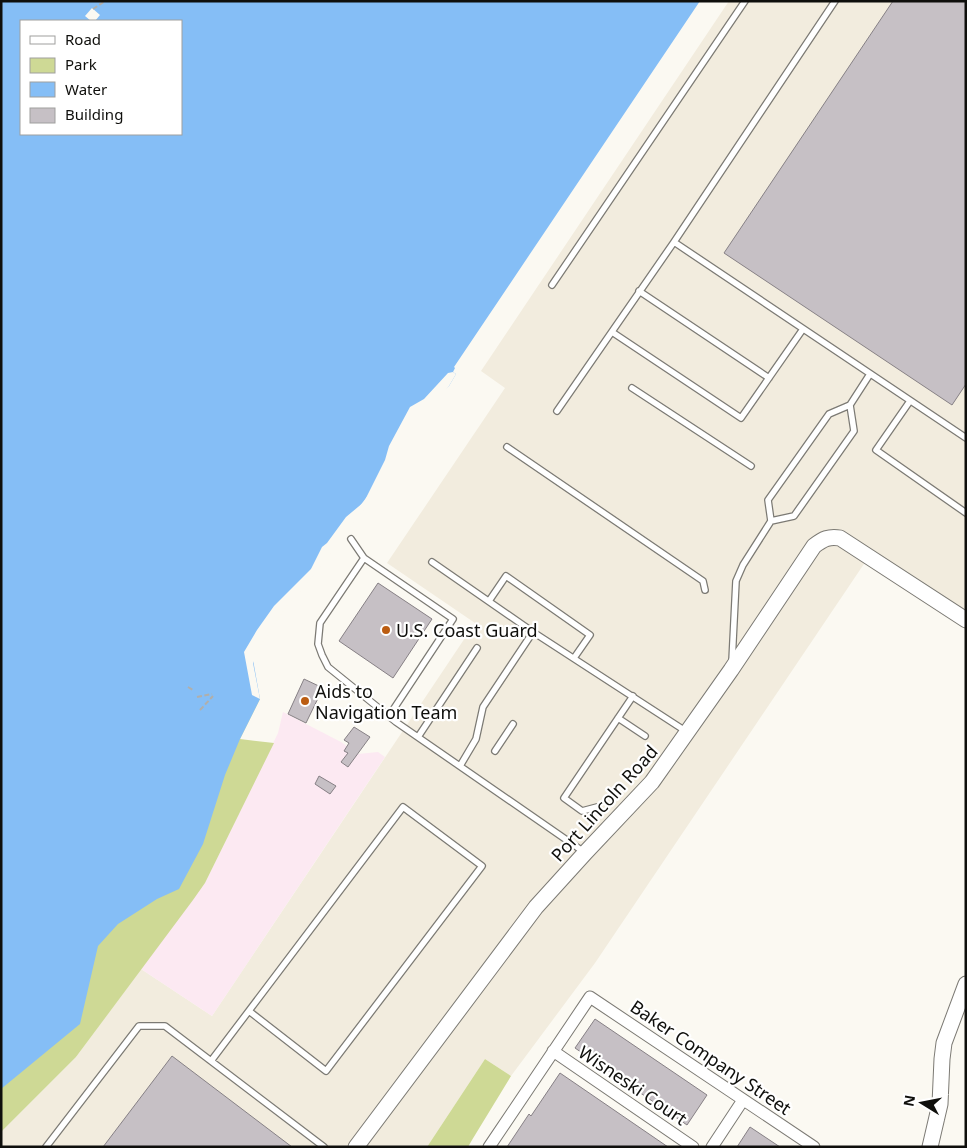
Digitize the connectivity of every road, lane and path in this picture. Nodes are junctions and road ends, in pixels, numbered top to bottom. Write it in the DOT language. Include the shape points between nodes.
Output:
graph roads {
  1 [pos="105,1"];
  2 [pos="746,1"];
  3 [pos="835,1"];
  4 [pos="93,9"];
  5 [pos="674,242"];
  6 [pos="552,284"];
  7 [pos="639,291"];
  8 [pos="803,329"];
  9 [pos="612,332"];
  10 [pos="870,374"];
  11 [pos="769,378"];
  12 [pos="632,388"];
  13 [pos="910,401"];
  14 [pos="850,405"];
  15 [pos="558,411"];
  16 [pos="966,438"];
  17 [pos="507,447"];
  18 [pos="750,466"];
  19 [pos="966,513"];
  20 [pos="771,521"];
  21 [pos="351,540"];
  22 [pos="364,558"];
  23 [pos="432,562"];
  24 [pos="705,590"];
  25 [pos="489,601"];
  26 [pos="966,620"];
  27 [pos="533,632"];
  28 [pos="477,648"];
  29 [pos="574,658"];
  30 [pos="731,670"];
  31 [pos="188,687"];
  32 [pos="193,690"];
  33 [pos="633,696"];
  34 [pos="197,697"];
  35 [pos="200,710"];
  36 [pos="389,716"];
  37 [pos="618,718"];
  38 [pos="513,724"];
  39 [pos="688,732"];
  40 [pos="418,736"];
  41 [pos="644,736"];
  42 [pos="495,751"];
  43 [pos="460,766"];
  44 [pos="597,807"];
  45 [pos="585,853"];
  46 [pos="966,984"];
  47 [pos="249,1012"];
  48 [pos="553,1051"];
  49 [pos="211,1061"];
  50 [pos="744,1100"];
  51 [pos="316,1144"];
  52 [pos="690,1146"];
  53 [pos="46,1147"];
  54 [pos="324,1147"];
  55 [pos="356,1147"];
  56 [pos="489,1147"];
  57 [pos="712,1147"];
  58 [pos="814,1147"];
  59 [pos="930,1147"];
  1 -- 4 [label="path"];
  2 -- 6 [label="lane"];
  3 -- 5 [label="lane"];
  5 -- 7 [label="lane"];
  5 -- 8 [label="lane"];
  7 -- 9 [label="lane"];
  7 -- 11 [label="lane"];
  8 -- 10 [label="lane"];
  8 -- 11 [label="lane"];
  9 -- 11 [label="lane" via="741,418"];
  9 -- 15 [label="lane"];
  10 -- 13 [label="lane"];
  10 -- 14 [label="lane"];
  12 -- 18 [label="lane"];
  13 -- 16 [label="lane"];
  13 -- 19 [label="lane" via="876,450"];
  14 -- 20 [label="lane" via="829,414 768,500"];
  14 -- 20 [label="lane" via="854,431 794,516"];
  17 -- 24 [label="lane" via="703,581"];
  20 -- 30 [label="lane" via="736,581"];
  21 -- 22 [label="lane"];
  22 -- 36 [label="lane" via="320,623 318,644 328,667"];
  22 -- 36 [label="lane" via="453,619"];
  23 -- 25 [label="lane"];
  25 -- 27 [label="lane"];
  25 -- 29 [label="lane" via="506,576 590,635"];
  26 -- 30 [label="street, Port Lincoln Road" via="840,538 830,536 814,546"];
  27 -- 29 [label="lane"];
  27 -- 43 [label="lane" via="483,707 476,739"];
  28 -- 40 [label="lane"];
  29 -- 33 [label="lane"];
  30 -- 39 [label="street, Port Lincoln Road"];
  31 -- 32 [label="path"];
  33 -- 37 [label="lane"];
  33 -- 39 [label="lane"];
  34 -- 35 [label="path" via="212,695"];
  36 -- 40 [label="lane"];
  37 -- 41 [label="lane"];
  37 -- 44 [label="lane" via="564,798 582,811"];
  38 -- 42 [label="lane"];
  39 -- 45 [label="street, Port Lincoln Road" via="652,782"];
  40 -- 43 [label="lane"];
  43 -- 45 [label="lane"];
  45 -- 55 [label="street, Port Lincoln Road" via="536,907"];
  46 -- 59 [label="street" via="946,1036 940,1104"];
  47 -- 47 [label="lane" via="403,807 482,866 326,1071"];
  47 -- 49 [label="lane"];
  48 -- 50 [label="street, Baker Company Street" via="590,997"];
  48 -- 52 [label="street, Wisneski Court"];
  48 -- 56 [label="street"];
  49 -- 51 [label="lane"];
  49 -- 53 [label="lane" via="166,1026 139,1026"];
  50 -- 57 [label="street"];
  50 -- 58 [label="street, Baker Company Street"];
  51 -- 54 [label="lane"];
}
